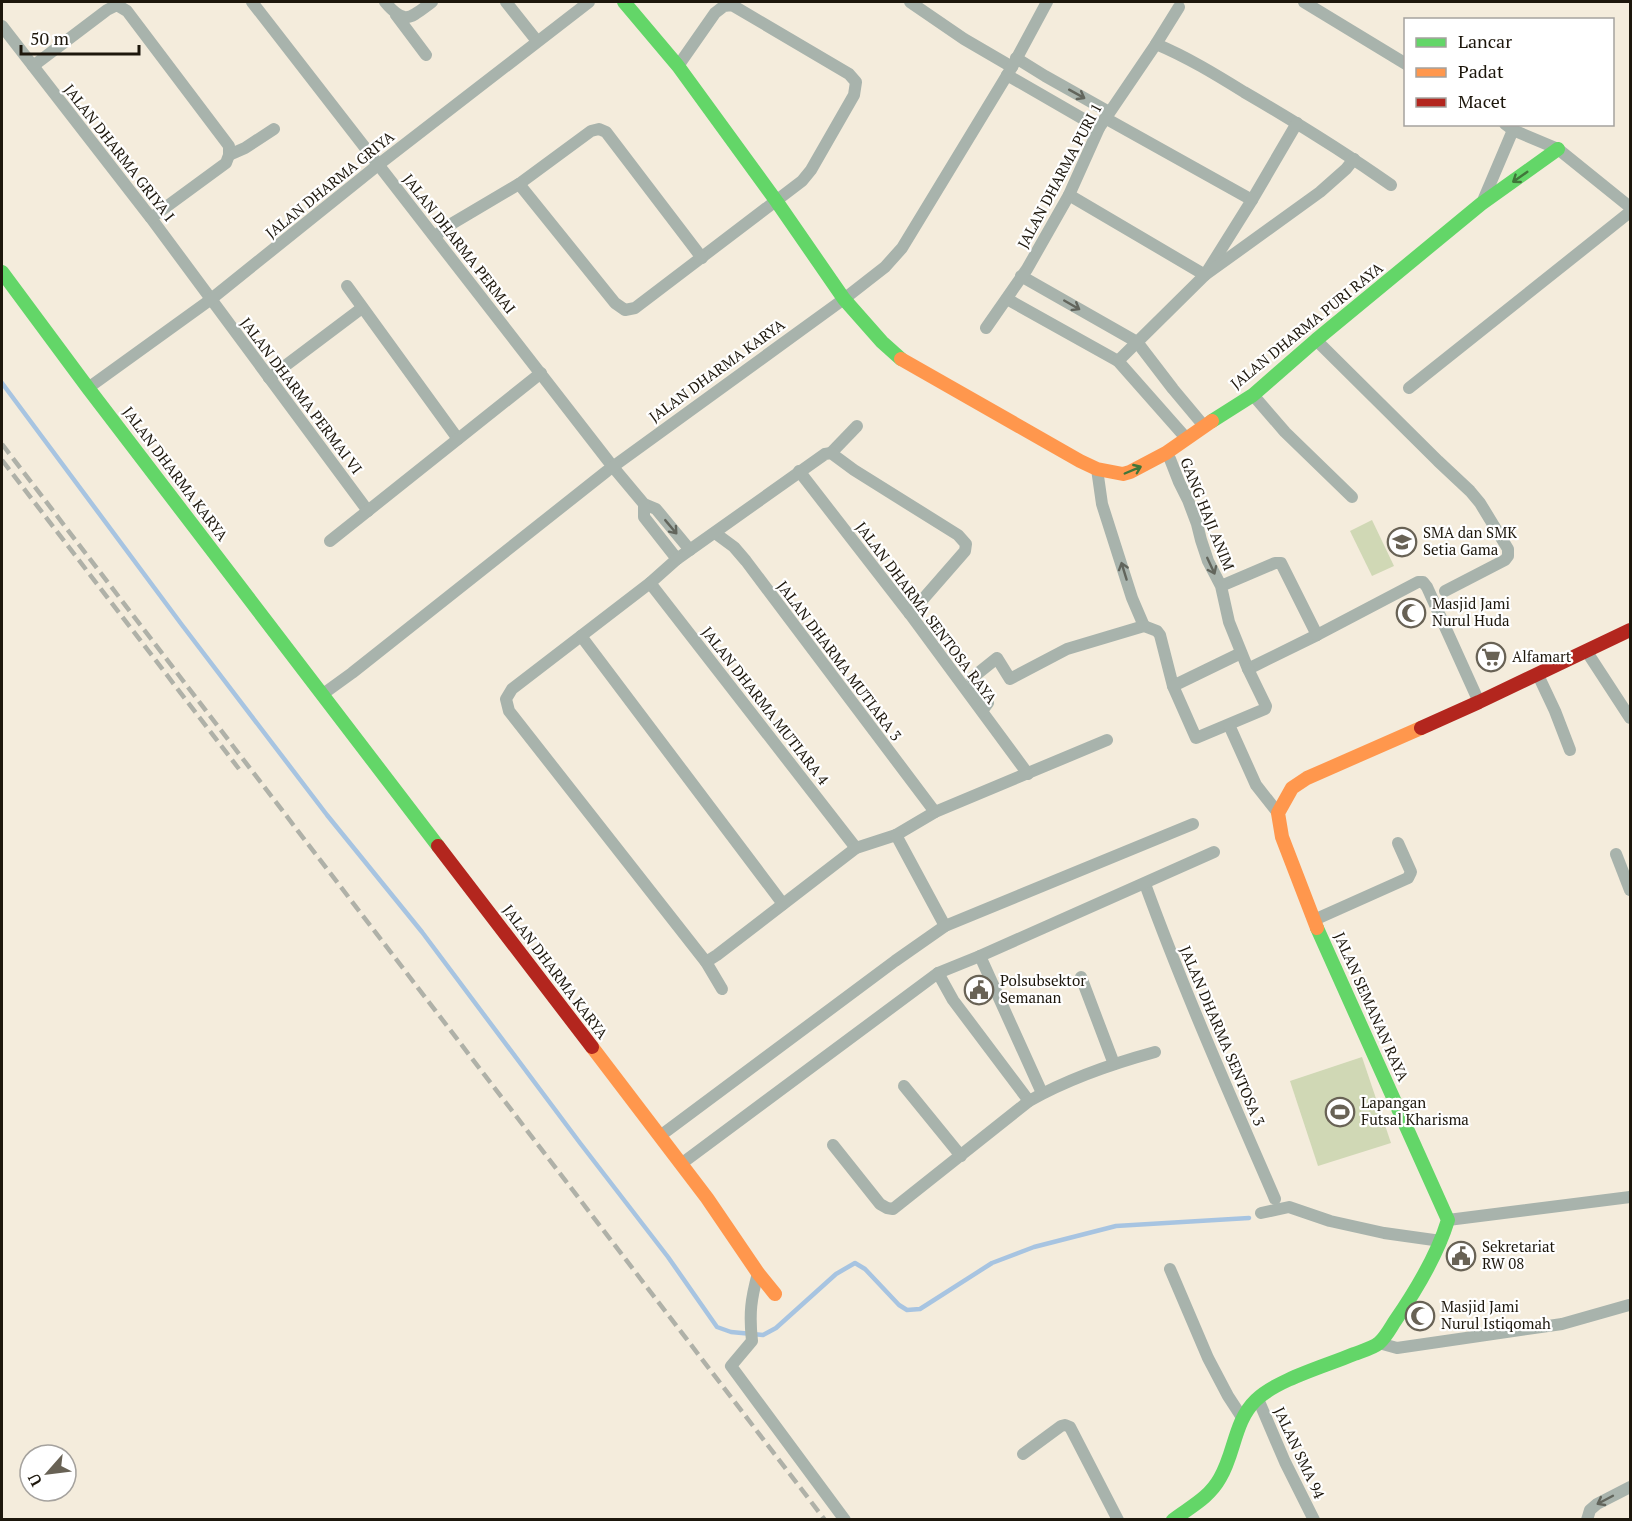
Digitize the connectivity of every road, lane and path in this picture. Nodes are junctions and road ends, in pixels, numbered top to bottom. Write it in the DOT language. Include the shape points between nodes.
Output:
graph roads {
  1 [pos="252,2"];
  2 [pos="385,2"];
  3 [pos="432,2"];
  4 [pos="506,2"];
  5 [pos="589,2"];
  6 [pos="624,2"];
  7 [pos="1047,2"];
  8 [pos="1304,2"];
  9 [pos="120,3"];
  10 [pos="914,3"];
  11 [pos="1179,7"];
  12 [pos="395,14"];
  13 [pos="2,26"];
  14 [pos="537,41"];
  15 [pos="1156,44"];
  16 [pos="426,55"];
  17 [pos="1404,63"];
  18 [pos="33,66"];
  19 [pos="678,66"];
  20 [pos="1012,67"];
  21 [pos="1104,119"];
  22 [pos="1297,123"];
  23 [pos="1509,127"];
  24 [pos="274,129"];
  25 [pos="1558,149"];
  26 [pos="229,155"];
  27 [pos="1354,159"];
  28 [pos="378,165"];
  29 [pos="519,184"];
  30 [pos="1391,185"];
  31 [pos="1069,195"];
  32 [pos="1252,200"];
  33 [pos="777,202"];
  34 [pos="1481,204"];
  35 [pos="1630,207"];
  36 [pos="1630,212"];
  37 [pos="151,218"];
  38 [pos="435,236"];
  39 [pos="702,258"];
  40 [pos="2,272"];
  41 [pos="1205,275"];
  42 [pos="1021,276"];
  43 [pos="347,286"];
  44 [pos="844,299"];
  45 [pos="1007,299"];
  46 [pos="210,300"];
  47 [pos="362,308"];
  48 [pos="986,328"];
  49 [pos="1316,340"];
  50 [pos="1137,342"];
  51 [pos="1118,361"];
  52 [pos="541,373"];
  53 [pos="269,378"];
  54 [pos="88,388"];
  55 [pos="1410,388"];
  56 [pos="1253,395"];
  57 [pos="857,426"];
  58 [pos="1204,426"];
  59 [pos="1186,438"];
  60 [pos="458,439"];
  61 [pos="831,453"];
  62 [pos="1166,453"];
  63 [pos="613,467"];
  64 [pos="1097,470"];
  65 [pos="799,471"];
  66 [pos="1352,497"];
  67 [pos="644,504"];
  68 [pos="368,511"];
  69 [pos="715,532"];
  70 [pos="330,541"];
  71 [pos="690,550"];
  72 [pos="677,559"];
  73 [pos="650,583"];
  74 [pos="1221,586"];
  75 [pos="1445,591"];
  76 [pos="910,614"];
  77 [pos="1144,626"];
  78 [pos="1630,630"];
  79 [pos="1317,635"];
  80 [pos="581,636"];
  81 [pos="1587,652"];
  82 [pos="1241,653"];
  83 [pos="1248,669"];
  84 [pos="1538,675"];
  85 [pos="1173,686"];
  86 [pos="323,694"];
  87 [pos="1479,702"];
  88 [pos="982,711"];
  89 [pos="1630,718"];
  90 [pos="1229,725"];
  91 [pos="1107,740"];
  92 [pos="1570,750"];
  93 [pos="1028,774"];
  94 [pos="935,812"];
  95 [pos="1278,813"];
  96 [pos="1193,824"];
  97 [pos="896,835"];
  98 [pos="1398,843"];
  99 [pos="856,848"];
  100 [pos="1214,852"];
  101 [pos="1616,854"];
  102 [pos="1145,884"];
  103 [pos="1630,890"];
  104 [pos="783,904"];
  105 [pos="1314,920"];
  106 [pos="945,926"];
  107 [pos="980,956"];
  108 [pos="706,962"];
  109 [pos="938,973"];
  110 [pos="1081,977"];
  111 [pos="722,989"];
  112 [pos="1155,1052"];
  113 [pos="1114,1064"];
  114 [pos="904,1086"];
  115 [pos="1042,1093"];
  116 [pos="1029,1101"];
  117 [pos="660,1136"];
  118 [pos="833,1145"];
  119 [pos="961,1156"];
  120 [pos="681,1164"];
  121 [pos="1630,1197"];
  122 [pos="1275,1198"];
  123 [pos="1261,1213"];
  124 [pos="1448,1220"];
  125 [pos="1441,1241"];
  126 [pos="1170,1269"];
  127 [pos="758,1273"];
  128 [pos="775,1294"];
  129 [pos="1630,1306"];
  130 [pos="1379,1343"];
  131 [pos="1258,1399"];
  132 [pos="1243,1419"];
  133 [pos="1023,1454"];
  134 [pos="1630,1487"];
  135 [pos="845,1520"];
  136 [pos="1118,1520"];
  137 [pos="1173,1520"];
  138 [pos="1314,1520"];
  139 [pos="1587,1520"];
  1 -- 28 [label="street, JALAN DHARMA PERMAI"];
  2 -- 12 [label="street"];
  3 -- 12 [label="street" via="414,15 404,18"];
  4 -- 14 [label="street"];
  5 -- 14 [label="street, JALAN DHARMA GRIYA"];
  6 -- 19 [label="street, JALAN DHARMA PURI RAYA"];
  7 -- 20 [label="street, JALAN DHARMA KARYA"];
  8 -- 17 [label="street"];
  9 -- 18 [label="street"];
  9 -- 26 [label="street" via="229,146"];
  10 -- 20 [label="street"];
  11 -- 15 [label="street, JALAN DHARMA PURI 1"];
  12 -- 16 [label="street"];
  13 -- 18 [label="street, JALAN DHARMA GRIYA I"];
  14 -- 28 [label="street, JALAN DHARMA GRIYA"];
  15 -- 21 [label="street, JALAN DHARMA PURI 1"];
  15 -- 22 [label="street" via="1180,53"];
  18 -- 37 [label="street, JALAN DHARMA GRIYA I"];
  19 -- 33 [label="street, JALAN DHARMA PURI RAYA"];
  19 -- 33 [label="street" via="715,13 732,5 849,74 856,82 854,95 811,170"];
  20 -- 21 [label="street"];
  20 -- 21 [label="street, one-way" via="1045,76"];
  20 -- 44 [label="street, JALAN DHARMA KARYA" via="902,248 885,267"];
  21 -- 31 [label="street, JALAN DHARMA PURI 1"];
  21 -- 32 [label="street"];
  22 -- 27 [label="street"];
  22 -- 32 [label="street"];
  23 -- 25 [label="street"];
  23 -- 34 [label="street, JALAN DHARMA PURI RAYA"];
  24 -- 26 [label="street"];
  25 -- 34 [label="street, JALAN DHARMA PURI RAYA, one-way"];
  25 -- 35 [label="street"];
  26 -- 37 [label="street" via="226,163"];
  27 -- 30 [label="street"];
  27 -- 41 [label="street" via="1320,192"];
  28 -- 38 [label="street, JALAN DHARMA PERMAI"];
  28 -- 46 [label="street, JALAN DHARMA GRIYA"];
  29 -- 38 [label="street"];
  29 -- 39 [label="street" via="615,303 625,309 635,308"];
  29 -- 39 [label="street" via="591,131 603,129"];
  31 -- 41 [label="street"];
  31 -- 42 [label="street, JALAN DHARMA PURI 1"];
  32 -- 41 [label="street"];
  33 -- 39 [label="street"];
  33 -- 44 [label="street, JALAN DHARMA PURI RAYA"];
  34 -- 49 [label="street, JALAN DHARMA PURI RAYA"];
  36 -- 55 [label="street"];
  37 -- 46 [label="street, JALAN DHARMA GRIYA I"];
  38 -- 52 [label="street, JALAN DHARMA PERMAI"];
  40 -- 54 [label="street, JALAN DHARMA KARYA"];
  41 -- 50 [label="street"];
  42 -- 45 [label="street, JALAN DHARMA PURI 1"];
  42 -- 50 [label="street, one-way"];
  43 -- 47 [label="street"];
  44 -- 63 [label="street, JALAN DHARMA KARYA"];
  44 -- 64 [label="street, JALAN DHARMA PURI RAYA" via="902,360"];
  45 -- 48 [label="street, JALAN DHARMA PURI 1"];
  45 -- 51 [label="street"];
  46 -- 53 [label="street, JALAN DHARMA PERMAI VI"];
  46 -- 54 [label="street, JALAN DHARMA GRIYA"];
  47 -- 53 [label="street"];
  47 -- 60 [label="street"];
  49 -- 56 [label="street, JALAN DHARMA PURI RAYA"];
  49 -- 75 [label="street" via="1470,491 1508,549 1505,560"];
  50 -- 51 [label="street"];
  50 -- 58 [label="street"];
  51 -- 59 [label="street"];
  52 -- 60 [label="street"];
  52 -- 63 [label="street, JALAN DHARMA PERMAI"];
  53 -- 68 [label="street, JALAN DHARMA PERMAI VI"];
  54 -- 86 [label="street, JALAN DHARMA KARYA"];
  56 -- 58 [label="street, JALAN DHARMA PURI RAYA"];
  56 -- 66 [label="street"];
  57 -- 61 [label="street"];
  58 -- 59 [label="street, JALAN DHARMA PURI RAYA"];
  59 -- 62 [label="street, JALAN DHARMA PURI RAYA"];
  60 -- 68 [label="street"];
  61 -- 65 [label="street"];
  61 -- 76 [label="street" via="966,544 965,552"];
  64 -- 62 [label="street, JALAN DHARMA PURI RAYA, one-way" via="1123,474"];
  62 -- 74 [label="street, GANG HAJI ANIM, one-way"];
  63 -- 67 [label="street, JALAN DHARMA PERMAI"];
  63 -- 86 [label="street, JALAN DHARMA KARYA"];
  77 -- 64 [label="street, one-way" via="1102,504"];
  65 -- 69 [label="street"];
  65 -- 76 [label="street, JALAN DHARMA SENTOSA RAYA"];
  67 -- 71 [label="street, JALAN DHARMA PERMAI, one-way" via="656,509"];
  67 -- 72 [label="street, JALAN DHARMA PERMAI" via="644,517"];
  68 -- 70 [label="street"];
  69 -- 71 [label="street"];
  69 -- 94 [label="street, JALAN DHARMA MUTIARA 3" via="746,561"];
  71 -- 72 [label="street"];
  72 -- 73 [label="street"];
  73 -- 80 [label="street"];
  73 -- 99 [label="street, JALAN DHARMA MUTIARA 4"];
  74 -- 79 [label="street, GANG HAJI ANIM" via="1281,563"];
  74 -- 82 [label="street, GANG HAJI ANIM"];
  76 -- 88 [label="street, JALAN DHARMA SENTOSA RAYA"];
  77 -- 85 [label="street" via="1160,635"];
  77 -- 88 [label="street" via="1067,649 1010,679 998,658 972,678 988,703"];
  78 -- 81 [label="street"];
  79 -- 83 [label="street"];
  79 -- 87 [label="street" via="1423,582"];
  80 -- 104 [label="street"];
  80 -- 108 [label="street" via="512,689 506,699 509,711"];
  81 -- 84 [label="street"];
  81 -- 89 [label="street"];
  82 -- 83 [label="street, GANG HAJI ANIM"];
  82 -- 85 [label="street"];
  83 -- 90 [label="street, GANG HAJI ANIM" via="1266,707"];
  84 -- 87 [label="street"];
  84 -- 92 [label="street"];
  85 -- 90 [label="street" via="1196,738"];
  86 -- 117 [label="street, JALAN DHARMA KARYA"];
  87 -- 95 [label="street" via="1307,778 1292,788"];
  88 -- 93 [label="street, JALAN DHARMA SENTOSA RAYA"];
  90 -- 95 [label="street" via="1256,785"];
  91 -- 93 [label="street"];
  93 -- 94 [label="street"];
  94 -- 97 [label="street"];
  95 -- 105 [label="street, JALAN SEMANAN RAYA" via="1282,837"];
  96 -- 106 [label="street"];
  97 -- 99 [label="street"];
  97 -- 106 [label="street"];
  98 -- 105 [label="street" via="1411,872 1408,878"];
  99 -- 104 [label="street"];
  100 -- 102 [label="street"];
  101 -- 103 [label="street"];
  102 -- 107 [label="street"];
  102 -- 122 [label="street, JALAN DHARMA SENTOSA 3"];
  104 -- 108 [label="street"];
  105 -- 124 [label="street, JALAN SEMANAN RAYA"];
  106 -- 117 [label="street"];
  107 -- 109 [label="street"];
  107 -- 115 [label="street"];
  108 -- 111 [label="street"];
  109 -- 116 [label="street" via="953,1000"];
  109 -- 120 [label="street"];
  110 -- 113 [label="street"];
  112 -- 113 [label="street"];
  113 -- 115 [label="street"];
  114 -- 119 [label="street"];
  115 -- 116 [label="street"];
  116 -- 119 [label="street"];
  117 -- 120 [label="street, JALAN DHARMA KARYA"];
  118 -- 119 [label="street" via="880,1204 893,1209"];
  120 -- 127 [label="street, JALAN DHARMA KARYA"];
  121 -- 124 [label="street"];
  123 -- 125 [label="street" via="1289,1207 1330,1221"];
  124 -- 125 [label="street"];
  125 -- 130 [label="street" via="1419,1284"];
  126 -- 132 [label="street" via="1208,1358"];
  127 -- 128 [label="street, JALAN DHARMA KARYA"];
  127 -- 135 [label="street" via="751,1298 752,1336 731,1366"];
  129 -- 130 [label="street" via="1562,1324 1397,1348"];
  130 -- 131 [label="street" via="1281,1384"];
  131 -- 132 [label="street"];
  131 -- 138 [label="street, JALAN SMA 94"];
  132 -- 137 [label="street" via="1220,1481"];
  133 -- 136 [label="street" via="1061,1426 1070,1427"];
  134 -- 139 [label="street, one-way" via="1597,1504"];
}
